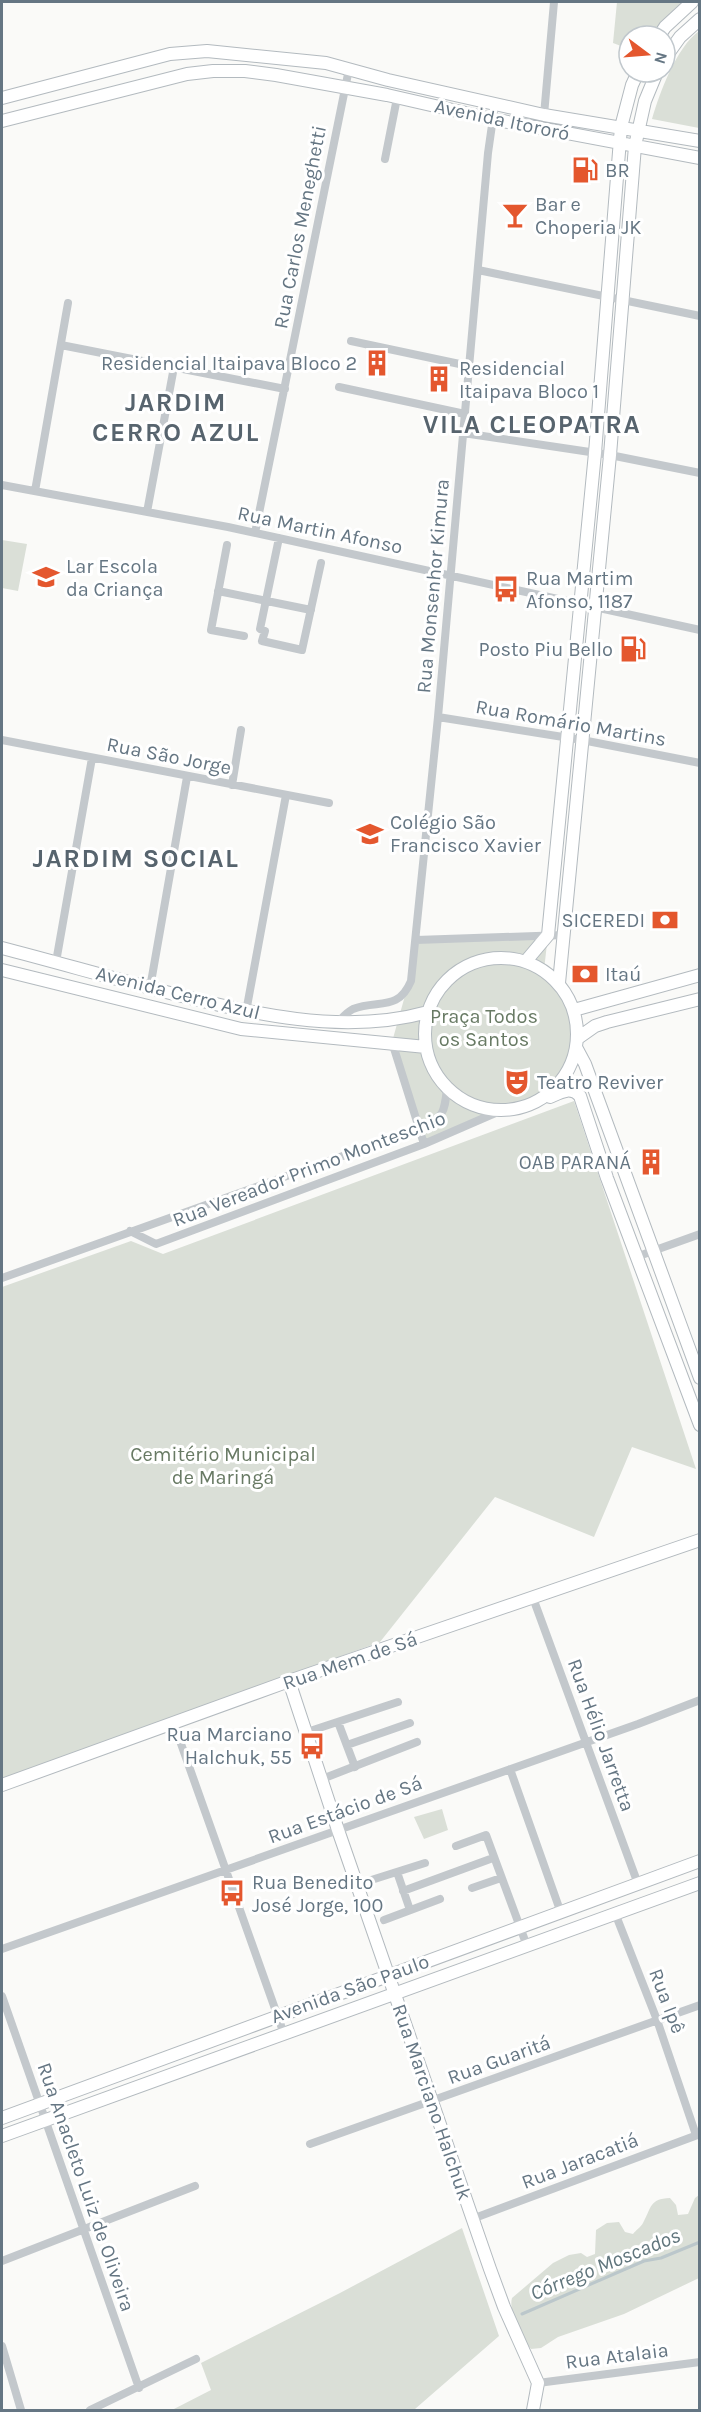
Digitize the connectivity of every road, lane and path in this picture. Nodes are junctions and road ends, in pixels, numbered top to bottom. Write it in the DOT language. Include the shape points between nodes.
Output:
graph roads {
  1 [pos="554,2"];
  2 [pos="692,2"];
  3 [pos="699,19"];
  4 [pos="668,24"];
  5 [pos="677,41"];
  6 [pos="349,69"];
  7 [pos="632,84"];
  8 [pos="652,84"];
  9 [pos="345,87"];
  10 [pos="2,98"];
  11 [pos="397,98"];
  12 [pos="495,104"];
  13 [pos="544,115"];
  14 [pos="492,119"];
  15 [pos="2,121"];
  16 [pos="621,128"];
  17 [pos="638,129"];
  18 [pos="699,141"];
  19 [pos="619,144"];
  20 [pos="635,146"];
  21 [pos="699,158"];
  22 [pos="385,159"];
  23 [pos="478,270"];
  24 [pos="608,298"];
  25 [pos="624,301"];
  26 [pos="68,303"];
  27 [pos="699,316"];
  28 [pos="351,340"];
  29 [pos="61,345"];
  30 [pos="469,366"];
  31 [pos="174,367"];
  32 [pos="339,387"];
  33 [pos="285,389"];
  34 [pos="465,414"];
  35 [pos="463,433"];
  36 [pos="595,453"];
  37 [pos="610,455"];
  38 [pos="699,473"];
  39 [pos="2,485"];
  40 [pos="36,491"];
  41 [pos="147,512"];
  42 [pos="255,533"];
  43 [pos="279,538"];
  44 [pos="227,545"];
  45 [pos="321,563"];
  46 [pos="450,574"];
  47 [pos="218,591"];
  48 [pos="266,601"];
  49 [pos="579,605"];
  50 [pos="596,608"];
  51 [pos="310,610"];
  52 [pos="699,630"];
  53 [pos="244,636"];
  54 [pos="438,717"];
  55 [pos="241,730"];
  56 [pos="566,738"];
  57 [pos="2,740"];
  58 [pos="582,740"];
  59 [pos="92,758"];
  60 [pos="699,764"];
  61 [pos="187,777"];
  62 [pos="232,785"];
  63 [pos="286,795"];
  64 [pos="329,803"];
  65 [pos="548,935"];
  66 [pos="564,935"];
  67 [pos="416,940"];
  68 [pos="2,948"];
  69 [pos="526,961"];
  70 [pos="56,962"];
  71 [pos="2,970"];
  72 [pos="699,975"];
  73 [pos="559,983"];
  74 [pos="150,988"];
  75 [pos="699,999"];
  76 [pos="574,1010"];
  77 [pos="246,1012"];
  78 [pos="428,1012"];
  79 [pos="287,1017"];
  80 [pos="338,1022"];
  81 [pos="285,1033"];
  82 [pos="392,1042"];
  83 [pos="577,1043"];
  84 [pos="426,1047"];
  85 [pos="447,1089"];
  86 [pos="538,1102"];
  87 [pos="500,1111"];
  88 [pos="421,1128"];
  89 [pos="424,1144"];
  90 [pos="130,1231"];
  91 [pos="699,1234"];
  92 [pos="652,1251"];
  93 [pos="636,1257"];
  94 [pos="2,1278"];
  95 [pos="699,1378"];
  96 [pos="685,1383"];
  97 [pos="699,1425"];
  98 [pos="699,1540"];
  99 [pos="533,1598"];
  100 [pos="290,1681"];
  101 [pos="699,1700"];
  102 [pos="398,1702"];
  103 [pos="338,1722"];
  104 [pos="410,1723"];
  105 [pos="174,1724"];
  106 [pos="307,1732"];
  107 [pos="586,1741"];
  108 [pos="417,1742"];
  109 [pos="347,1745"];
  110 [pos="355,1767"];
  111 [pos="510,1769"];
  112 [pos="322,1779"];
  113 [pos="2,1785"];
  114 [pos="338,1830"];
  115 [pos="456,1846"];
  116 [pos="494,1858"];
  117 [pos="699,1861"];
  118 [pos="425,1863"];
  119 [pos="227,1869"];
  120 [pos="397,1872"];
  121 [pos="501,1878"];
  122 [pos="365,1882"];
  123 [pos="699,1883"];
  124 [pos="639,1884"];
  125 [pos="472,1888"];
  126 [pos="403,1890"];
  127 [pos="440,1899"];
  128 [pos="410,1910"];
  129 [pos="561,1913"];
  130 [pos="615,1913"];
  131 [pos="384,1920"];
  132 [pos="520,1929"];
  133 [pos="526,1946"];
  134 [pos="2,1949"];
  135 [pos="389,1975"];
  136 [pos="395,1993"];
  137 [pos="2,1996"];
  138 [pos="699,2005"];
  139 [pos="278,2016"];
  140 [pos="657,2020"];
  141 [pos="284,2034"];
  142 [pos="433,2101"];
  143 [pos="39,2104"];
  144 [pos="2,2118"];
  145 [pos="45,2120"];
  146 [pos="698,2134"];
  147 [pos="2,2136"];
  148 [pos="310,2144"];
  149 [pos="195,2186"];
  150 [pos="472,2219"];
  151 [pos="83,2230"];
  152 [pos="2,2261"];
  153 [pos="2,2346"];
  154 [pos="196,2359"];
  155 [pos="699,2362"];
  156 [pos="538,2383"];
  157 [pos="139,2388"];
  158 [pos="21,2410"];
  159 [pos="90,2410"];
  160 [pos="533,2410"];
  1 -- 13 [label="street"];
  2 -- 4 [label="main road"];
  3 -- 5 [label="main road"];
  6 -- 9 [label="street, Rua Carlos Meneghetti"];
  6 -- 10 [label="main road, Avenida Itororó" via="238,53 187,51"];
  6 -- 12 [label="main road, Avenida Itororó"];
  7 -- 16 [label="main road"];
  8 -- 17 [label="main road"];
  9 -- 11 [label="main road, Avenida Itororó"];
  9 -- 15 [label="main road, Avenida Itororó" via="245,71 213,70"];
  9 -- 33 [label="street, Rua Carlos Meneghetti"];
  11 -- 14 [label="main road, Avenida Itororó"];
  11 -- 22 [label="street"];
  12 -- 13 [label="main road, Avenida Itororó"];
  12 -- 14 [label="street, Rua Monsenhor Kimura"];
  13 -- 16 [label="main road, Avenida Itororó"];
  14 -- 19 [label="main road, Avenida Itororó"];
  14 -- 23 [label="street, Rua Monsenhor Kimura"];
  16 -- 17 [label="main road, Avenida Itororó"];
  16 -- 19 [label="main road"];
  17 -- 18 [label="main road, Avenida Itororó"];
  17 -- 20 [label="main road"];
  19 -- 20 [label="main road, Avenida Itororó"];
  19 -- 24 [label="main road"];
  20 -- 21 [label="main road, Avenida Itororó"];
  20 -- 25 [label="main road"];
  23 -- 24 [label="street"];
  23 -- 30 [label="street, Rua Monsenhor Kimura"];
  24 -- 25 [label="street"];
  24 -- 36 [label="main road"];
  25 -- 27 [label="street"];
  25 -- 37 [label="main road"];
  26 -- 29 [label="street"];
  28 -- 30 [label="street"];
  29 -- 31 [label="street"];
  29 -- 40 [label="street"];
  30 -- 34 [label="street, Rua Monsenhor Kimura"];
  31 -- 33 [label="street"];
  31 -- 41 [label="street"];
  32 -- 34 [label="street"];
  33 -- 42 [label="street, Rua Carlos Meneghetti"];
  34 -- 35 [label="street, Rua Monsenhor Kimura"];
  35 -- 36 [label="street"];
  35 -- 46 [label="street, Rua Monsenhor Kimura"];
  36 -- 37 [label="street"];
  36 -- 49 [label="main road"];
  37 -- 38 [label="street"];
  37 -- 50 [label="main road"];
  39 -- 40 [label="street, Rua Martin Afonso"];
  40 -- 41 [label="street, Rua Martin Afonso"];
  41 -- 42 [label="street, Rua Martin Afonso"];
  42 -- 43 [label="street, Rua Martin Afonso"];
  43 -- 46 [label="street, Rua Martin Afonso"];
  43 -- 48 [label="street"];
  44 -- 47 [label="street"];
  45 -- 51 [label="street"];
  46 -- 49 [label="street, Rua Martin Afonso"];
  46 -- 54 [label="street, Rua Monsenhor Kimura"];
  47 -- 48 [label="street"];
  47 -- 53 [label="street" via="211,630"];
  48 -- 51 [label="street"];
  48 -- 51 [label="street" via="260,629 265,631 262,641 302,650"];
  49 -- 50 [label="street, Rua Martin Afonso"];
  49 -- 56 [label="main road"];
  50 -- 52 [label="street, Rua Martin Afonso"];
  50 -- 58 [label="main road"];
  54 -- 56 [label="street, Rua Romário Martins"];
  54 -- 67 [label="street, Rua Monsenhor Kimura"];
  55 -- 62 [label="street"];
  56 -- 58 [label="street, Rua Romário Martins"];
  56 -- 65 [label="main road"];
  57 -- 59 [label="street, Rua São Jorge"];
  58 -- 60 [label="street, Rua Romário Martins"];
  58 -- 66 [label="main road"];
  59 -- 61 [label="street, Rua São Jorge"];
  59 -- 70 [label="street"];
  61 -- 62 [label="street, Rua São Jorge"];
  61 -- 74 [label="street"];
  62 -- 63 [label="street, Rua São Jorge"];
  63 -- 64 [label="street, Rua São Jorge"];
  63 -- 77 [label="street"];
  65 -- 66 [label="street"];
  65 -- 67 [label="street"];
  65 -- 69 [label="main road"];
  66 -- 73 [label="main road"];
  67 -- 80 [label="street, Rua Monsenhor Kimura" via="411,981 400,999 356,1008"];
  68 -- 70 [label="main road, Avenida Cerro Azul"];
  69 -- 73 [label="main road"];
  69 -- 78 [label="main road" via="506,957 466,966 436,994"];
  70 -- 74 [label="main road, Avenida Cerro Azul"];
  71 -- 81 [label="main road, Avenida Cerro Azul" via="241,1029"];
  72 -- 76 [label="main road"];
  73 -- 76 [label="main road"];
  74 -- 77 [label="main road, Avenida Cerro Azul"];
  75 -- 83 [label="main road" via="595,1026"];
  76 -- 83 [label="main road"];
  77 -- 79 [label="main road, Avenida Cerro Azul"];
  78 -- 80 [label="main road, Avenida Cerro Azul" via="385,1020"];
  78 -- 84 [label="main road"];
  79 -- 80 [label="main road, Avenida Cerro Azul"];
  79 -- 81 [label="main road"];
  81 -- 82 [label="main road, Avenida Cerro Azul"];
  82 -- 84 [label="main road, Avenida Cerro Azul"];
  82 -- 88 [label="street"];
  83 -- 86 [label="main road" via="569,1070 556,1088"];
  83 -- 92 [label="main road"];
  84 -- 85 [label="main road" via="433,1071"];
  85 -- 87 [label="main road" via="462,1101"];
  85 -- 88 [label="street, Rua Vereador Primo Monteschio" via="441,1117"];
  86 -- 87 [label="main road"];
  86 -- 93 [label="main road" via="568,1089 580,1096"];
  87 -- 89 [label="street, Rua Vereador Primo Monteschio"];
  88 -- 89 [label="street"];
  88 -- 90 [label="street, Rua Vereador Primo Monteschio"];
  89 -- 90 [label="street, Rua Vereador Primo Monteschio" via="156,1244"];
  90 -- 94 [label="street, Rua Vereador Primo Monteschio"];
  91 -- 92 [label="street"];
  92 -- 93 [label="street"];
  92 -- 95 [label="main road"];
  93 -- 96 [label="main road"];
  95 -- 96 [label="street"];
  96 -- 97 [label="main road"];
  98 -- 99 [label="main road, Rua Mem de Sá"];
  99 -- 100 [label="main road, Rua Mem de Sá"];
  99 -- 107 [label="street, Rua Hélio Jarretta"];
  100 -- 105 [label="main road, Rua Mem de Sá"];
  100 -- 106 [label="main road, Rua Marciano Halchuk"];
  101 -- 107 [label="street, Rua Estácio de Sá"];
  102 -- 103 [label="street"];
  103 -- 106 [label="street"];
  103 -- 109 [label="street"];
  104 -- 109 [label="street"];
  105 -- 113 [label="main road, Rua Mem de Sá"];
  105 -- 119 [label="street"];
  106 -- 112 [label="main road, Rua Marciano Halchuk"];
  107 -- 111 [label="street, Rua Estácio de Sá"];
  107 -- 124 [label="street, Rua Hélio Jarretta"];
  108 -- 110 [label="street"];
  109 -- 110 [label="street"];
  110 -- 112 [label="street"];
  111 -- 114 [label="street, Rua Estácio de Sá"];
  111 -- 129 [label="street"];
  112 -- 114 [label="main road, Rua Marciano Halchuk"];
  114 -- 119 [label="street, Rua Estácio de Sá"];
  114 -- 135 [label="main road, Rua Marciano Halchuk"];
  115 -- 116 [label="street" via="486,1835"];
  116 -- 121 [label="street"];
  116 -- 126 [label="street"];
  117 -- 124 [label="main road, Avenida São Paulo"];
  118 -- 120 [label="street"];
  119 -- 134 [label="street, Rua Estácio de Sá"];
  119 -- 139 [label="street"];
  120 -- 122 [label="street"];
  120 -- 126 [label="street"];
  121 -- 125 [label="street"];
  121 -- 132 [label="street"];
  123 -- 130 [label="main road, Avenida São Paulo"];
  124 -- 129 [label="main road, Avenida São Paulo"];
  126 -- 128 [label="street"];
  127 -- 128 [label="street"];
  128 -- 131 [label="street"];
  129 -- 132 [label="main road, Avenida São Paulo"];
  130 -- 133 [label="main road, Avenida São Paulo"];
  130 -- 140 [label="street, Rua Ipê"];
  132 -- 133 [label="street"];
  132 -- 135 [label="main road, Avenida São Paulo"];
  133 -- 136 [label="main road, Avenida São Paulo"];
  135 -- 136 [label="main road, Rua Marciano Halchuk"];
  135 -- 139 [label="main road, Avenida São Paulo"];
  136 -- 141 [label="main road, Avenida São Paulo"];
  136 -- 142 [label="main road, Rua Marciano Halchuk"];
  137 -- 143 [label="street, Rua Anacleto Luiz de Oliveira"];
  138 -- 140 [label="street, Rua Guaritá"];
  139 -- 141 [label="street"];
  139 -- 143 [label="main road, Avenida São Paulo"];
  140 -- 142 [label="street, Rua Guaritá"];
  140 -- 146 [label="street, Rua Ipê"];
  141 -- 145 [label="main road, Avenida São Paulo"];
  142 -- 148 [label="street, Rua Guaritá"];
  142 -- 150 [label="main road, Rua Marciano Halchuk"];
  143 -- 144 [label="main road, Avenida São Paulo"];
  143 -- 145 [label="street, Rua Anacleto Luiz de Oliveira"];
  145 -- 147 [label="main road, Avenida São Paulo"];
  145 -- 151 [label="street, Rua Anacleto Luiz de Oliveira"];
  146 -- 150 [label="street, Rua Jaracatiá"];
  149 -- 151 [label="street"];
  150 -- 156 [label="main road, Rua Marciano Halchuk"];
  151 -- 152 [label="street"];
  151 -- 157 [label="street, Rua Anacleto Luiz de Oliveira"];
  153 -- 158 [label="street"];
  154 -- 157 [label="street"];
  155 -- 156 [label="street, Rua Atalaia"];
  156 -- 160 [label="main road"];
  157 -- 159 [label="street"];
}
